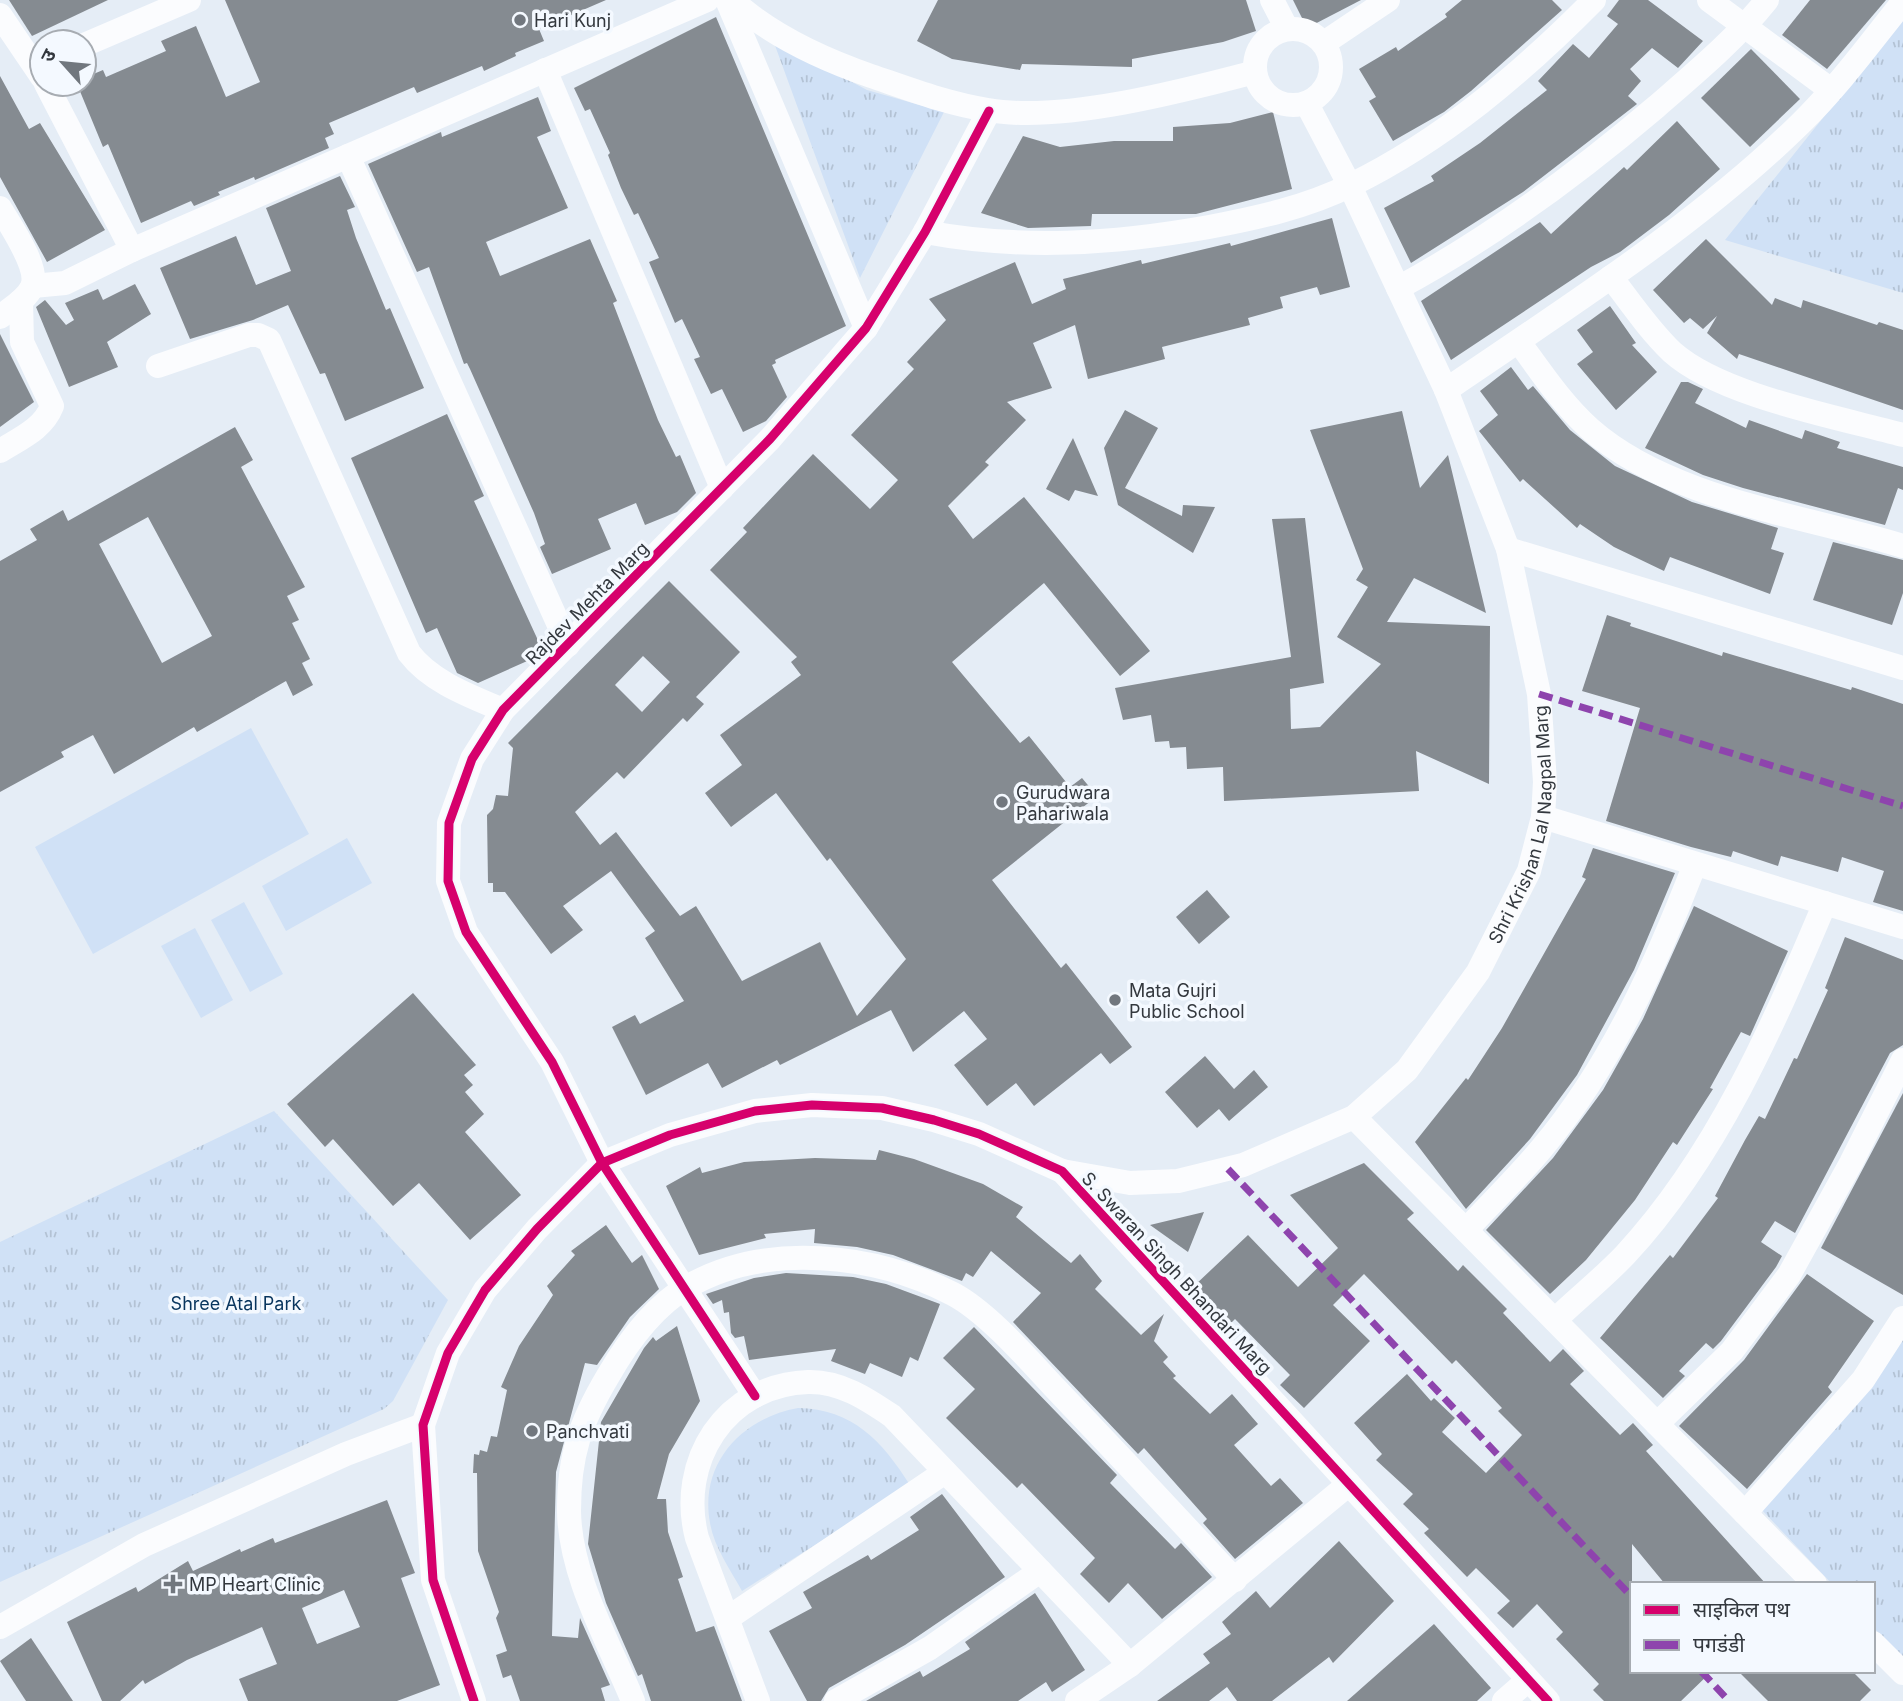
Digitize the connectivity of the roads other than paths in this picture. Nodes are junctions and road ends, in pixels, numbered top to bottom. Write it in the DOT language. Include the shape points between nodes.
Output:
graph roads {
  1 [pos="189,0"];
  2 [pos="706,0"];
  3 [pos="729,0"];
  4 [pos="1272,0"];
  5 [pos="1388,0"];
  6 [pos="1594,0"];
  7 [pos="1709,0"];
  8 [pos="1767,0"];
  9 [pos="1903,2"];
  10 [pos="0,15"];
  11 [pos="1745,27"];
  12 [pos="1287,29"];
  13 [pos="98,39"];
  14 [pos="1324,43"];
  15 [pos="28,54"];
  16 [pos="545,70"];
  17 [pos="1255,72"];
  18 [pos="1831,90"];
  19 [pos="54,98"];
  20 [pos="1307,104"];
  21 [pos="989,111"];
  22 [pos="348,156"];
  23 [pos="1350,186"];
  24 [pos="0,208"];
  25 [pos="925,232"];
  26 [pos="132,250"];
  27 [pos="1611,277"];
  28 [pos="1398,288"];
  29 [pos="27,293"];
  30 [pos="0,317"];
  31 [pos="866,328"];
  32 [pos="1519,342"];
  33 [pos="158,366"];
  34 [pos="1446,390"];
  35 [pos="1903,435"];
  36 [pos="0,451"];
  37 [pos="722,488"];
  38 [pos="1903,545"];
  39 [pos="1508,549"];
  40 [pos="568,645"];
  41 [pos="1903,668"];
  42 [pos="503,710"];
  43 [pos="1543,817"];
  44 [pos="1695,864"];
  45 [pos="1825,903"];
  46 [pos="1903,927"];
  47 [pos="1903,1059"];
  48 [pos="1354,1117"];
  49 [pos="602,1163"];
  50 [pos="1062,1171"];
  51 [pos="1466,1230"];
  52 [pos="686,1288"];
  53 [pos="1903,1318"];
  54 [pos="1555,1320"];
  55 [pos="755,1396"];
  56 [pos="1657,1424"];
  57 [pos="422,1425"];
  58 [pos="945,1472"];
  59 [pos="1349,1484"];
  60 [pos="1745,1513"];
  61 [pos="1040,1571"];
  62 [pos="1234,1580"];
  63 [pos="1813,1582"];
  64 [pos="728,1618"];
  65 [pos="0,1627"];
  66 [pos="1875,1645"];
  67 [pos="1130,1665"];
  68 [pos="1903,1673"];
  69 [pos="1528,1680"];
  70 [pos="474,1701"];
  71 [pos="633,1701"];
  72 [pos="758,1701"];
  73 [pos="836,1701"];
  74 [pos="1077,1701"];
  75 [pos="1504,1701"];
  76 [pos="1548,1701"];
  1 -- 13 [label="street"];
  2 -- 16 [label="street"];
  3 -- 21 [label="street" via="821,57 914,91"];
  3 -- 31 [label="street"];
  4 -- 12 [label="street"];
  5 -- 14 [label="street"];
  6 -- 23 [label="street" via="1459,121"];
  7 -- 11 [label="street"];
  8 -- 11 [label="street"];
  9 -- 18 [label="street"];
  10 -- 15 [label="street"];
  11 -- 18 [label="street"];
  11 -- 28 [label="street" via="1600,155 1510,220"];
  12 -- 14 [label="street" via="1307,31"];
  12 -- 17 [label="street" via="1262,44"];
  14 -- 20 [label="street" via="1331,59 1331,78 1322,93"];
  16 -- 22 [label="street"];
  16 -- 37 [label="street"];
  17 -- 20 [label="street" via="1260,88 1273,101 1289,106"];
  17 -- 21 [label="street" via="1174,94 1064,110"];
  18 -- 27 [label="street" via="1766,155"];
  19 -- 26 [label="street"];
  20 -- 23 [label="street, Shri Krishan Lal Nagpal Marg"];
  21 -- 25 [label="street, Rajdev Mehta Marg"];
  22 -- 26 [label="street"];
  22 -- 40 [label="street"];
  23 -- 25 [label="street" via="1262,215 1133,240 1037,245"];
  23 -- 28 [label="street, Shri Krishan Lal Nagpal Marg"];
  24 -- 29 [label="street" via="32,265"];
  25 -- 31 [label="street, Rajdev Mehta Marg"];
  26 -- 29 [label="street" via="65,283"];
  27 -- 32 [label="street"];
  27 -- 35 [label="street" via="1653,331 1694,368 1769,398"];
  28 -- 34 [label="street, Shri Krishan Lal Nagpal Marg"];
  29 -- 30 [label="street"];
  29 -- 36 [label="street" via="22,342 52,406 38,428"];
  31 -- 37 [label="street, Rajdev Mehta Marg"];
  32 -- 34 [label="street"];
  32 -- 38 [label="street" via="1568,408 1591,430 1646,467 1727,497"];
  33 -- 42 [label="street" via="249,335 269,340 409,653 441,681"];
  34 -- 39 [label="street, Shri Krishan Lal Nagpal Marg"];
  37 -- 40 [label="street, Rajdev Mehta Marg"];
  39 -- 41 [label="street"];
  39 -- 43 [label="street, Shri Krishan Lal Nagpal Marg" via="1539,694"];
  40 -- 42 [label="street, Rajdev Mehta Marg"];
  42 -- 49 [label="street, Rajdev Mehta Marg" via="472,758 449,823 448,881 466,932 552,1062"];
  43 -- 44 [label="street"];
  43 -- 48 [label="street, Shri Krishan Lal Nagpal Marg" via="1528,871 1478,972 1407,1070"];
  44 -- 45 [label="street"];
  44 -- 51 [label="street" via="1627,1019 1580,1097 1543,1148"];
  45 -- 46 [label="street"];
  45 -- 54 [label="street" via="1735,1096 1683,1181 1626,1254"];
  47 -- 56 [label="street" via="1789,1275 1732,1351"];
  48 -- 50 [label="street, Shri Krishan Lal Nagpal Marg" via="1243,1165 1178,1181 1130,1183"];
  48 -- 51 [label="street"];
  49 -- 50 [label="street, S. Swaran Singh Bhandari Marg" via="670,1135 755,1111 812,1105 882,1108 934,1120 979,1134"];
  49 -- 52 [label="street, Rajdev Mehta Marg"];
  49 -- 57 [label="street, S. Swaran Singh Bhandari Marg" via="485,1290 448,1353"];
  50 -- 59 [label="street, S. Swaran Singh Bhandari Marg"];
  51 -- 54 [label="street"];
  52 -- 55 [label="street, Rajdev Mehta Marg"];
  52 -- 62 [label="street" via="720,1271 756,1262 811,1260 850,1262 918,1277 957,1296 1008,1339"];
  52 -- 71 [label="street" via="657,1312 618,1358 579,1429 571,1483 570,1532 590,1599"];
  53 -- 60 [label="street" via="1863,1380"];
  54 -- 56 [label="street"];
  55 -- 58 [label="street" via="808,1382 837,1386 866,1398 891,1416"];
  55 -- 64 [label="street" via="709,1438 693,1476 692,1518"];
  56 -- 60 [label="street"];
  57 -- 65 [label="street" via="144,1545"];
  57 -- 70 [label="street, S. Swaran Singh Bhandari Marg" via="433,1580"];
  58 -- 61 [label="street"];
  58 -- 64 [label="street"];
  59 -- 62 [label="street"];
  59 -- 69 [label="street, S. Swaran Singh Bhandari Marg"];
  60 -- 63 [label="street"];
  61 -- 67 [label="street"];
  61 -- 73 [label="street" via="930,1648"];
  62 -- 67 [label="street"];
  64 -- 72 [label="street"];
  66 -- 68 [label="street"];
  67 -- 74 [label="street"];
  69 -- 75 [label="street"];
  69 -- 76 [label="street, S. Swaran Singh Bhandari Marg"];
}
